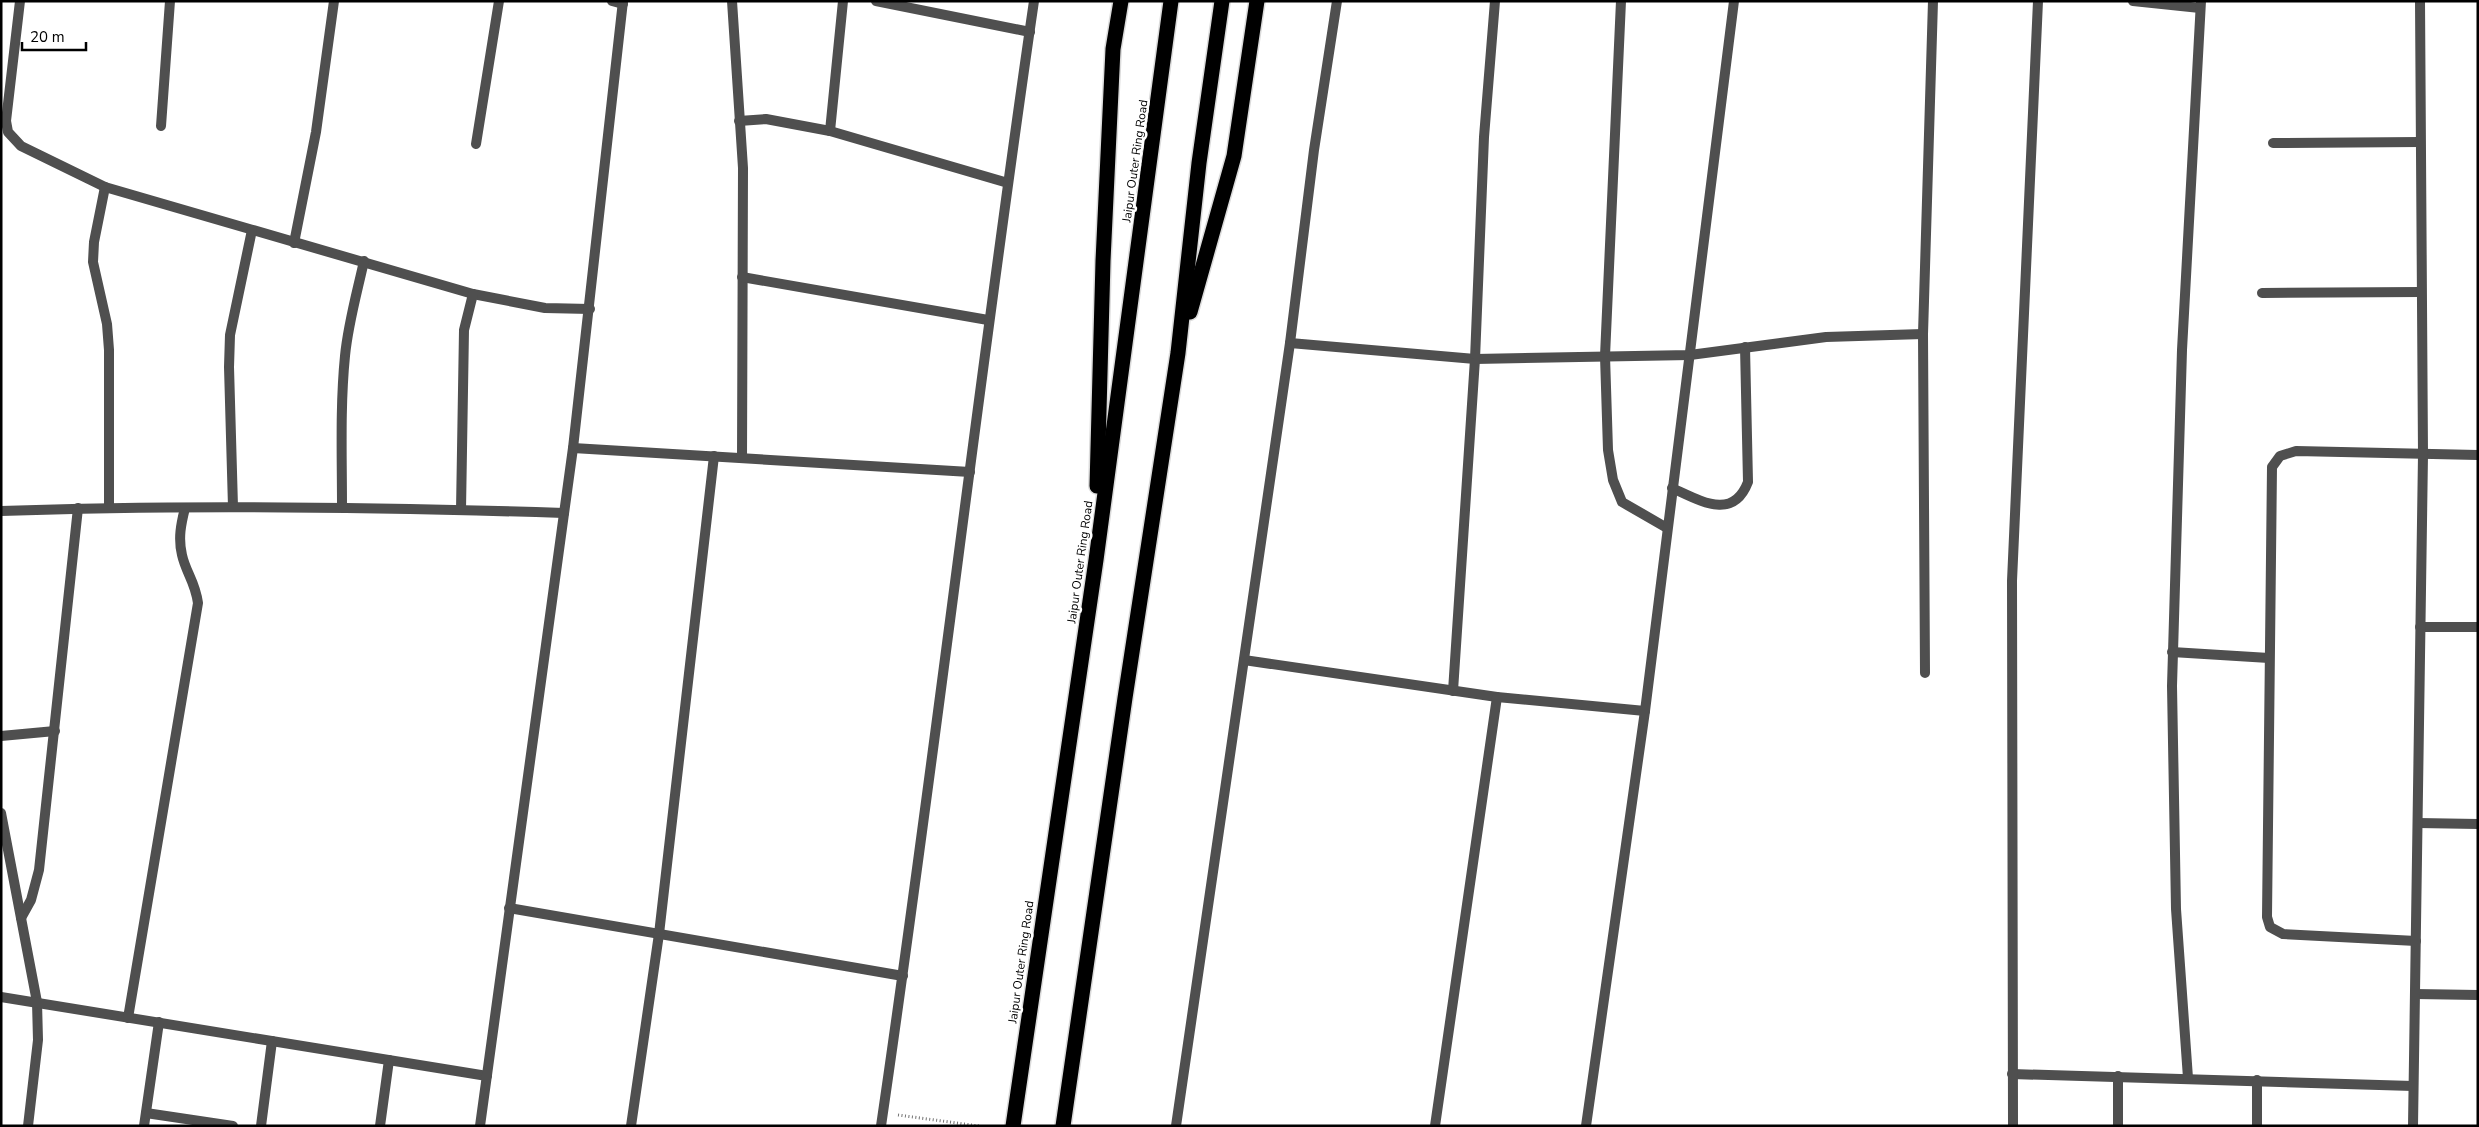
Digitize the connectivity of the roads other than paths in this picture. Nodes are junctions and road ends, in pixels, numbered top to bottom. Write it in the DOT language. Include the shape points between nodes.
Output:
graph roads {
  1 [pos="20,1"];
  2 [pos="170,1"];
  3 [pos="334,1"];
  4 [pos="499,1"];
  5 [pos="612,1"];
  6 [pos="732,1"];
  7 [pos="843,1"];
  8 [pos="876,1"];
  9 [pos="1034,1"];
  10 [pos="1121,1"];
  11 [pos="1171,1"];
  12 [pos="1222,1"];
  13 [pos="1257,1"];
  14 [pos="1337,1"];
  15 [pos="1495,1"];
  16 [pos="1621,1"];
  17 [pos="1734,1"];
  18 [pos="1933,1"];
  19 [pos="2038,1"];
  20 [pos="2133,1"];
  21 [pos="2420,1"];
  22 [pos="623,3"];
  23 [pos="2200,5"];
  24 [pos="1030,32"];
  25 [pos="739,121"];
  26 [pos="161,126"];
  27 [pos="830,131"];
  28 [pos="2420,142"];
  29 [pos="2273,143"];
  30 [pos="476,144"];
  31 [pos="1008,183"];
  32 [pos="105,187"];
  33 [pos="252,230"];
  34 [pos="294,243"];
  35 [pos="364,261"];
  36 [pos="742,277"];
  37 [pos="2421,292"];
  38 [pos="2262,293"];
  39 [pos="473,294"];
  40 [pos="590,309"];
  41 [pos="988,320"];
  42 [pos="1923,334"];
  43 [pos="1290,343"];
  44 [pos="1745,347"];
  45 [pos="1178,354"];
  46 [pos="1690,354"];
  47 [pos="1606,356"];
  48 [pos="1475,359"];
  49 [pos="573,448"];
  50 [pos="2423,455"];
  51 [pos="2478,455"];
  52 [pos="714,456"];
  53 [pos="742,458"];
  54 [pos="970,472"];
  55 [pos="1672,488"];
  56 [pos="342,506"];
  57 [pos="233,507"];
  58 [pos="78,508"];
  59 [pos="109,508"];
  60 [pos="184,508"];
  61 [pos="461,510"];
  62 [pos="1,511"];
  63 [pos="564,513"];
  64 [pos="1667,528"];
  65 [pos="1096,560"];
  66 [pos="2420,627"];
  67 [pos="2478,628"];
  68 [pos="2172,652"];
  69 [pos="2269,658"];
  70 [pos="1244,660"];
  71 [pos="1925,674"];
  72 [pos="1453,691"];
  73 [pos="1497,697"];
  74 [pos="1645,711"];
  75 [pos="55,731"];
  76 [pos="1,736"];
  77 [pos="1,813"];
  78 [pos="2418,823"];
  79 [pos="2478,824"];
  80 [pos="510,908"];
  81 [pos="21,918"];
  82 [pos="659,934"];
  83 [pos="2416,941"];
  84 [pos="903,976"];
  85 [pos="2415,994"];
  86 [pos="2478,995"];
  87 [pos="1,997"];
  88 [pos="37,1002"];
  89 [pos="128,1018"];
  90 [pos="159,1022"];
  91 [pos="272,1040"];
  92 [pos="390,1060"];
  93 [pos="2012,1074"];
  94 [pos="486,1076"];
  95 [pos="2118,1076"];
  96 [pos="2188,1078"];
  97 [pos="2257,1080"];
  98 [pos="2413,1086"];
  99 [pos="146,1113"];
  100 [pos="28,1126"];
  101 [pos="144,1126"];
  102 [pos="233,1126"];
  103 [pos="261,1126"];
  104 [pos="380,1126"];
  105 [pos="480,1126"];
  106 [pos="631,1126"];
  107 [pos="880,1126"];
  108 [pos="1013,1126"];
  109 [pos="1063,1126"];
  110 [pos="1176,1126"];
  111 [pos="1435,1126"];
  112 [pos="1586,1126"];
  113 [pos="2012,1126"];
  114 [pos="2118,1126"];
  115 [pos="2256,1126"];
  116 [pos="2413,1126"];
  1 -- 32 [label="street" via="6,121 8,132 21,146"];
  2 -- 26 [label="street"];
  3 -- 34 [label="street" via="316,132"];
  4 -- 30 [label="street"];
  5 -- 22 [label="street"];
  6 -- 25 [label="street"];
  7 -- 27 [label="street"];
  8 -- 24 [label="street"];
  9 -- 24 [label="street"];
  10 -- 65 [label="highway" via="1114,50 1103,260"];
  11 -- 65 [label="highway, Jaipur Outer Ring Road"];
  12 -- 45 [label="highway" via="1199,163"];
  13 -- 45 [label="highway" via="1234,156"];
  14 -- 43 [label="street"];
  15 -- 48 [label="street" via="1484,137"];
  16 -- 47 [label="street"];
  17 -- 46 [label="street"];
  18 -- 42 [label="street"];
  19 -- 93 [label="street" via="2012,581"];
  20 -- 23 [label="street"];
  21 -- 28 [label="street"];
  22 -- 40 [label="street"];
  23 -- 68 [label="street" via="2181,379"];
  24 -- 31 [label="street"];
  25 -- 27 [label="street" via="766,119"];
  25 -- 36 [label="street"];
  27 -- 31 [label="street"];
  28 -- 29 [label="street"];
  28 -- 37 [label="street"];
  31 -- 41 [label="street"];
  32 -- 33 [label="street"];
  32 -- 59 [label="street" via="93,262 107,324 109,350"];
  33 -- 34 [label="street"];
  33 -- 57 [label="street" via="230,335 228,367"];
  34 -- 35 [label="street"];
  35 -- 39 [label="street"];
  35 -- 56 [label="street" via="349,325 342,389"];
  36 -- 41 [label="street"];
  36 -- 53 [label="street"];
  37 -- 38 [label="street"];
  37 -- 50 [label="street"];
  39 -- 40 [label="street" via="545,308"];
  39 -- 61 [label="street" via="464,330"];
  40 -- 49 [label="street"];
  41 -- 54 [label="street"];
  42 -- 44 [label="street" via="1826,337"];
  42 -- 71 [label="street"];
  43 -- 48 [label="street"];
  43 -- 70 [label="street"];
  44 -- 46 [label="street"];
  44 -- 55 [label="street" via="1748,482 1743,496 1729,504 1705,503"];
  45 -- 109 [label="highway"];
  46 -- 47 [label="street"];
  46 -- 55 [label="street"];
  47 -- 48 [label="street"];
  47 -- 64 [label="street" via="1608,450 1613,480 1622,502"];
  48 -- 72 [label="street"];
  49 -- 52 [label="street"];
  49 -- 63 [label="street"];
  50 -- 51 [label="street"];
  50 -- 66 [label="street"];
  50 -- 69 [label="street" via="2296,451 2280,456 2272,467 2270,488"];
  52 -- 53 [label="street"];
  52 -- 82 [label="street"];
  53 -- 54 [label="street"];
  54 -- 84 [label="street"];
  55 -- 64 [label="street"];
  56 -- 57 [label="street"];
  56 -- 61 [label="street"];
  57 -- 60 [label="street"];
  58 -- 59 [label="street"];
  58 -- 62 [label="street"];
  58 -- 75 [label="street"];
  59 -- 60 [label="street"];
  60 -- 89 [label="street" via="180,543 182,556 196,586 198,603"];
  61 -- 63 [label="street"];
  63 -- 80 [label="street"];
  64 -- 74 [label="street"];
  65 -- 108 [label="highway, Jaipur Outer Ring Road"];
  66 -- 67 [label="street"];
  66 -- 78 [label="street"];
  68 -- 69 [label="street"];
  68 -- 96 [label="street" via="2176,909"];
  69 -- 83 [label="street" via="2267,917 2270,927 2283,934"];
  70 -- 72 [label="street"];
  70 -- 110 [label="street"];
  72 -- 73 [label="street"];
  73 -- 74 [label="street"];
  73 -- 111 [label="street"];
  74 -- 112 [label="street"];
  75 -- 76 [label="street"];
  75 -- 81 [label="street" via="39,870 31,900"];
  77 -- 81 [label="street"];
  78 -- 79 [label="street"];
  78 -- 83 [label="street"];
  80 -- 82 [label="street"];
  80 -- 94 [label="street"];
  81 -- 88 [label="street"];
  82 -- 84 [label="street"];
  82 -- 106 [label="street"];
  83 -- 85 [label="street"];
  84 -- 107 [label="street"];
  85 -- 86 [label="street"];
  85 -- 98 [label="street"];
  87 -- 88 [label="street"];
  88 -- 89 [label="street"];
  88 -- 100 [label="street" via="38,1040"];
  89 -- 90 [label="street"];
  90 -- 91 [label="street"];
  90 -- 99 [label="street"];
  91 -- 92 [label="street"];
  91 -- 103 [label="street"];
  92 -- 94 [label="street"];
  92 -- 104 [label="street"];
  93 -- 95 [label="street"];
  93 -- 113 [label="street"];
  94 -- 105 [label="street"];
  95 -- 96 [label="street"];
  95 -- 114 [label="street"];
  96 -- 97 [label="street"];
  97 -- 98 [label="street"];
  97 -- 115 [label="street"];
  98 -- 116 [label="street"];
  99 -- 101 [label="street"];
  99 -- 102 [label="street"];
}
